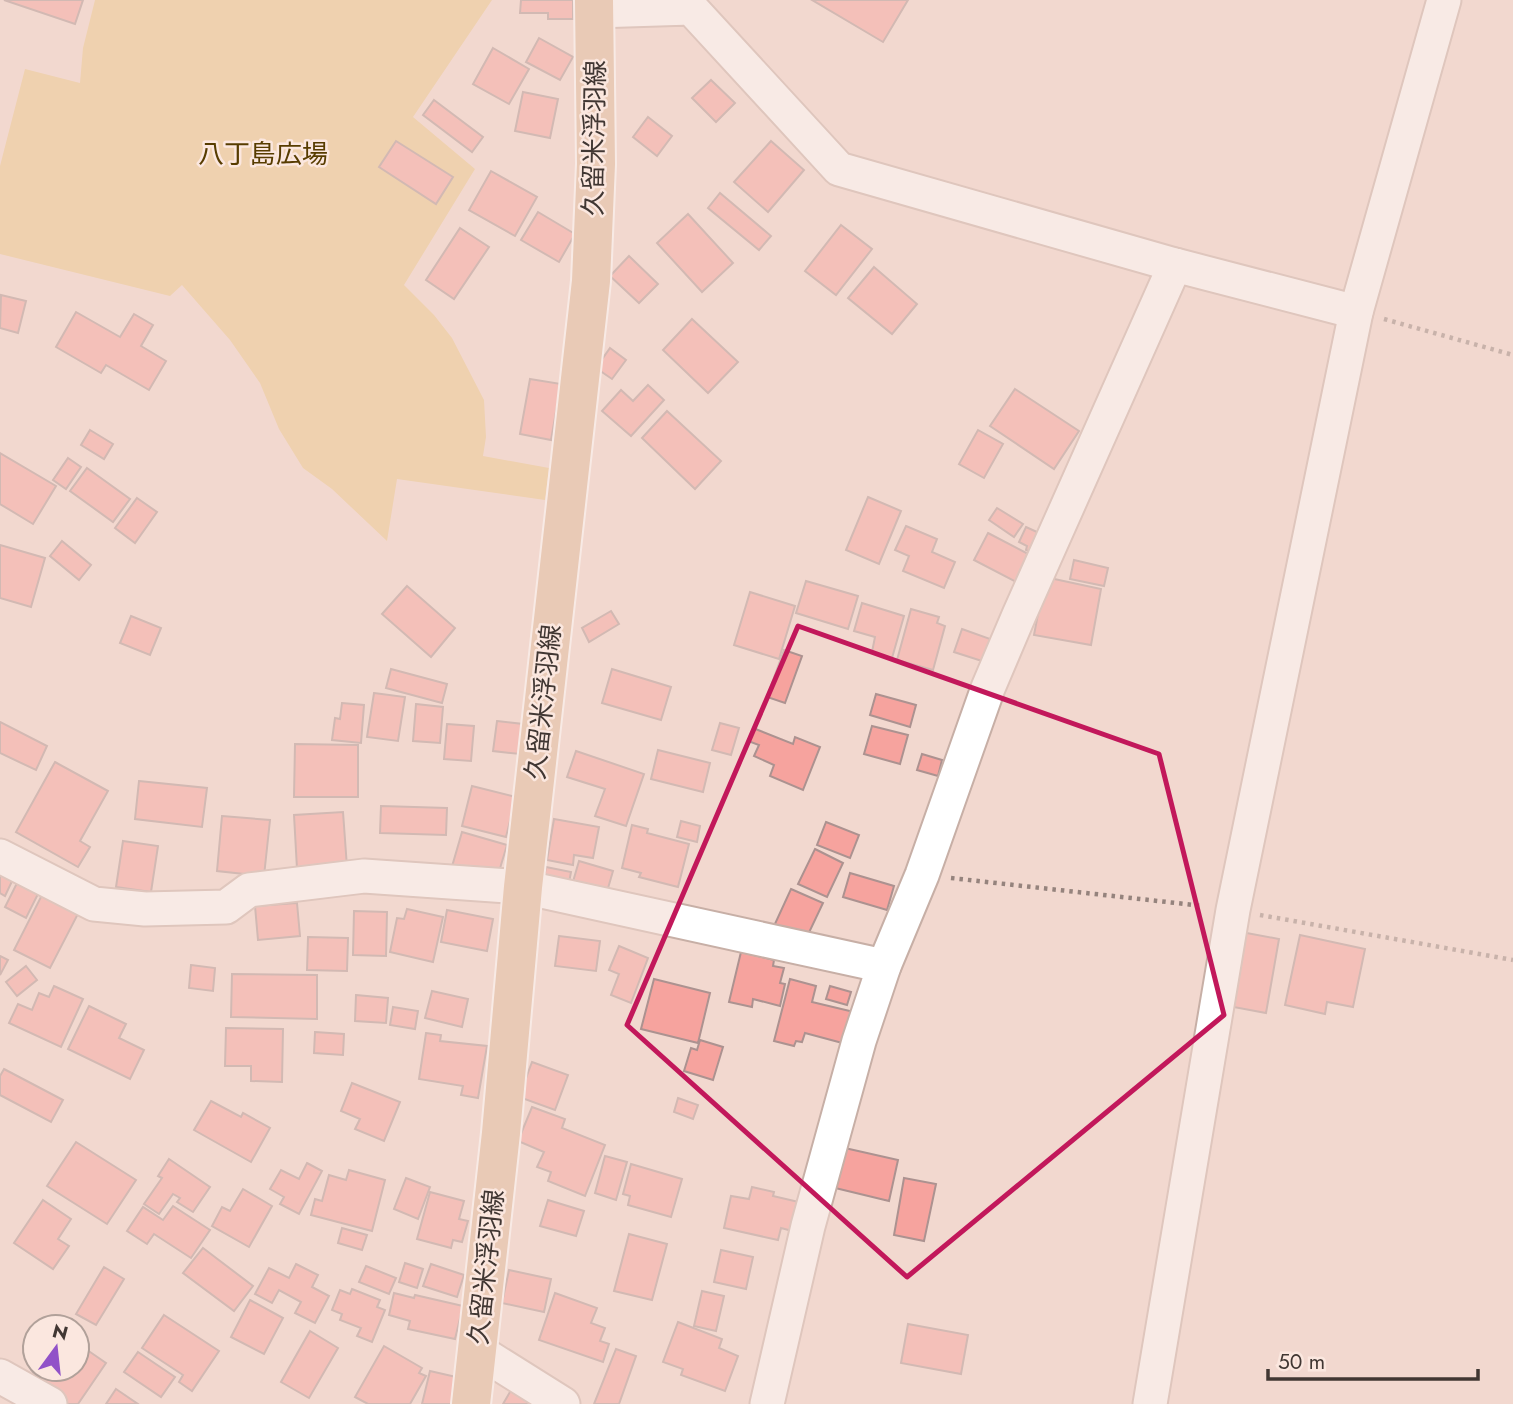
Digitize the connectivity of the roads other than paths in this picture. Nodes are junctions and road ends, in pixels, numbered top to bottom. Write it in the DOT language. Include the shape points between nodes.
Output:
graph roads {
  1 [pos="1444,0"];
  2 [pos="595,5"];
  3 [pos="1175,265"];
  4 [pos="1356,312"];
  5 [pos="0,856"];
  6 [pos="523,887"];
  7 [pos="884,966"];
  8 [pos="477,1350"];
  9 [pos="0,1376"];
  10 [pos="50,1404"];
  11 [pos="471,1404"];
  12 [pos="564,1404"];
  13 [pos="767,1404"];
  14 [pos="1150,1404"];
  1 -- 4 [label="street"];
  2 -- 3 [label="street" via="691,8 839,169"];
  2 -- 6 [label="main road, 久留米浮羽線" via="591,281"];
  3 -- 4 [label="street"];
  3 -- 7 [label="street" via="1018,615"];
  4 -- 14 [label="street" via="1233,910"];
  5 -- 6 [label="street" via="94,904 145,909 226,907 249,890 364,876"];
  6 -- 7 [label="street"];
  6 -- 8 [label="main road, 久留米浮羽線"];
  7 -- 13 [label="street" via="808,1226"];
  8 -- 11 [label="main road, 久留米浮羽線"];
  8 -- 12 [label="street"];
  9 -- 10 [label="street"];
}
